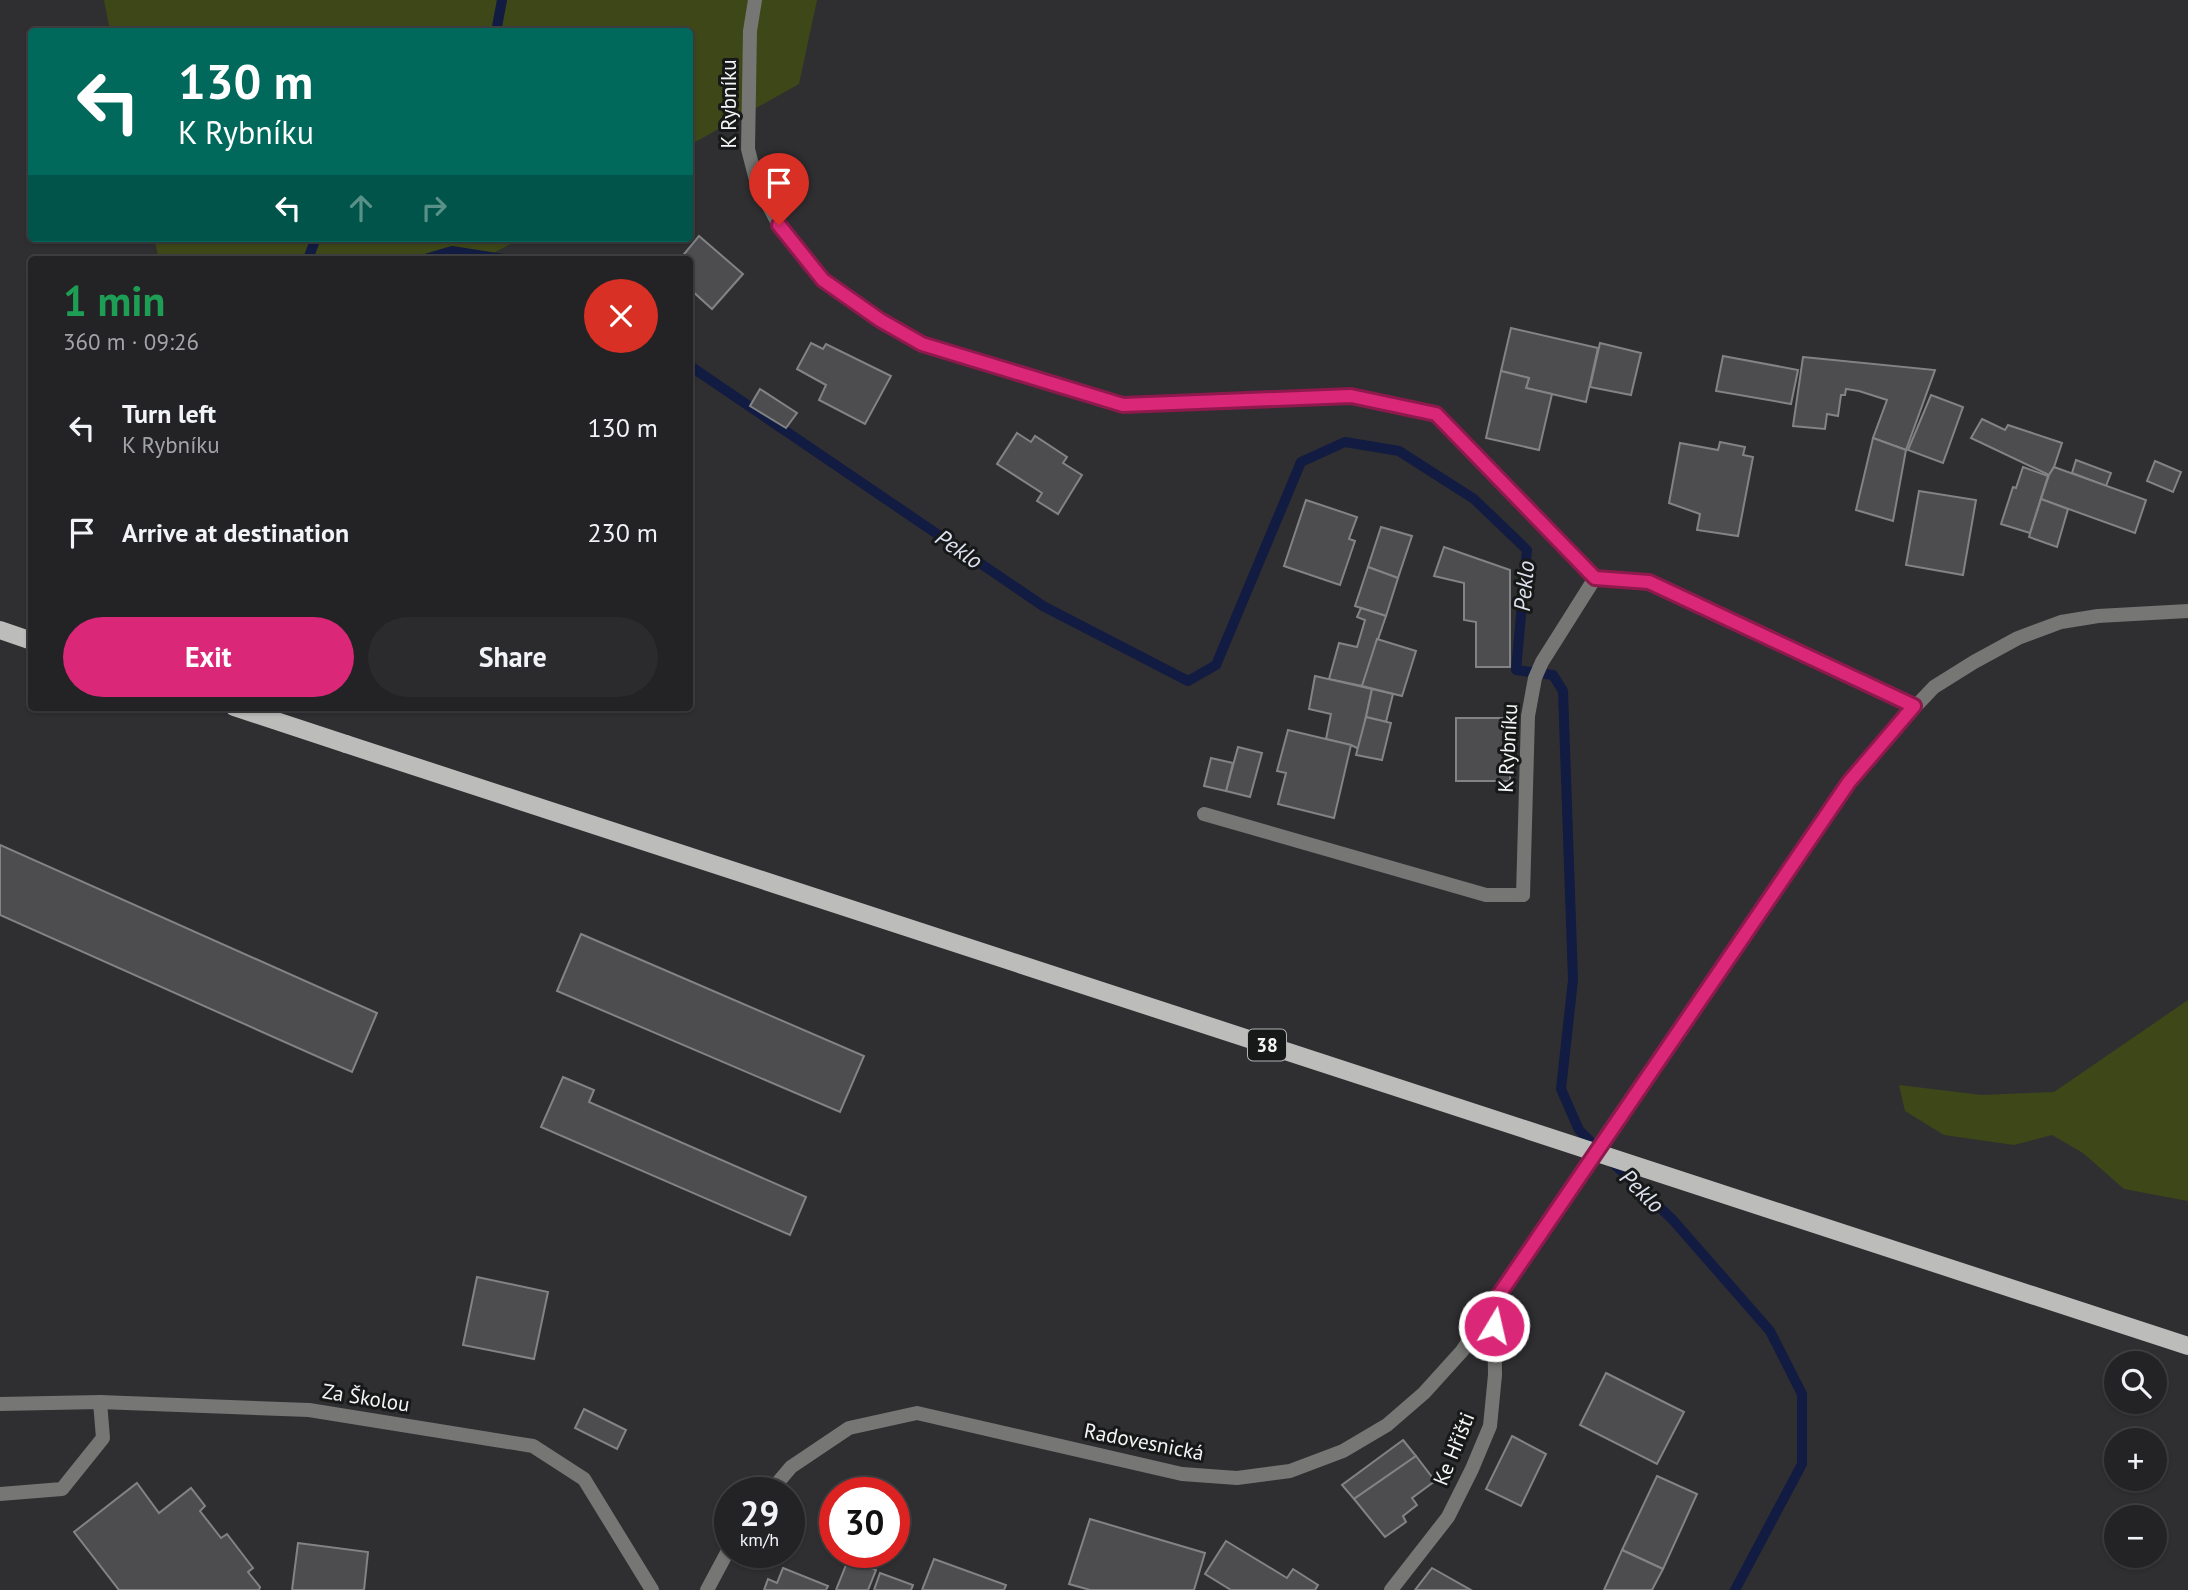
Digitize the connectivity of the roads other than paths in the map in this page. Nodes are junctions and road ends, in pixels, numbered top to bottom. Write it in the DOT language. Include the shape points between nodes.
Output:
graph roads {
  1 [pos="755,0"];
  2 [pos="1595,578"];
  3 [pos="2188,611"];
  4 [pos="0,630"];
  5 [pos="28,640"];
  6 [pos="1914,706"];
  7 [pos="246,711"];
  8 [pos="1204,814"];
  9 [pos="1494,1302"];
  10 [pos="2188,1346"];
  11 [pos="100,1402"];
  12 [pos="0,1404"];
  13 [pos="783,1477"];
  14 [pos="0,1494"];
  15 [pos="719,1568"];
  16 [pos="652,1590"];
  17 [pos="707,1590"];
  18 [pos="1391,1590"];
  1 -- 2 [label="street, K Rybníku" via="750,31 748,149 757,184 779,225 823,280 880,320 922,344 1123,405 1351,396 1436,414"];
  2 -- 6 [label="street" via="1649,582"];
  2 -- 8 [label="street, K Rybníku" via="1535,678 1528,716 1523,895 1486,895"];
  3 -- 6 [label="street, Radovesnická" via="2061,622 1974,662"];
  4 -- 5 [label="main road"];
  6 -- 9 [label="street, Radovesnická" via="1849,782"];
  7 -- 10 [label="main road, 38, bridge"];
  9 -- 13 [label="street, Radovesnická" via="1462,1351 1387,1425 1343,1451 1290,1471 1237,1478 1182,1474 917,1413 849,1428"];
  9 -- 18 [label="street, Ke Hřišti" via="1496,1375 1490,1426 1448,1517"];
  11 -- 12 [label="street, Za Školou"];
  11 -- 14 [label="street" via="103,1438 62,1489"];
  11 -- 16 [label="street, Za Školou" via="309,1410 533,1446 584,1479"];
  15 -- 17 [label="street"];
}
